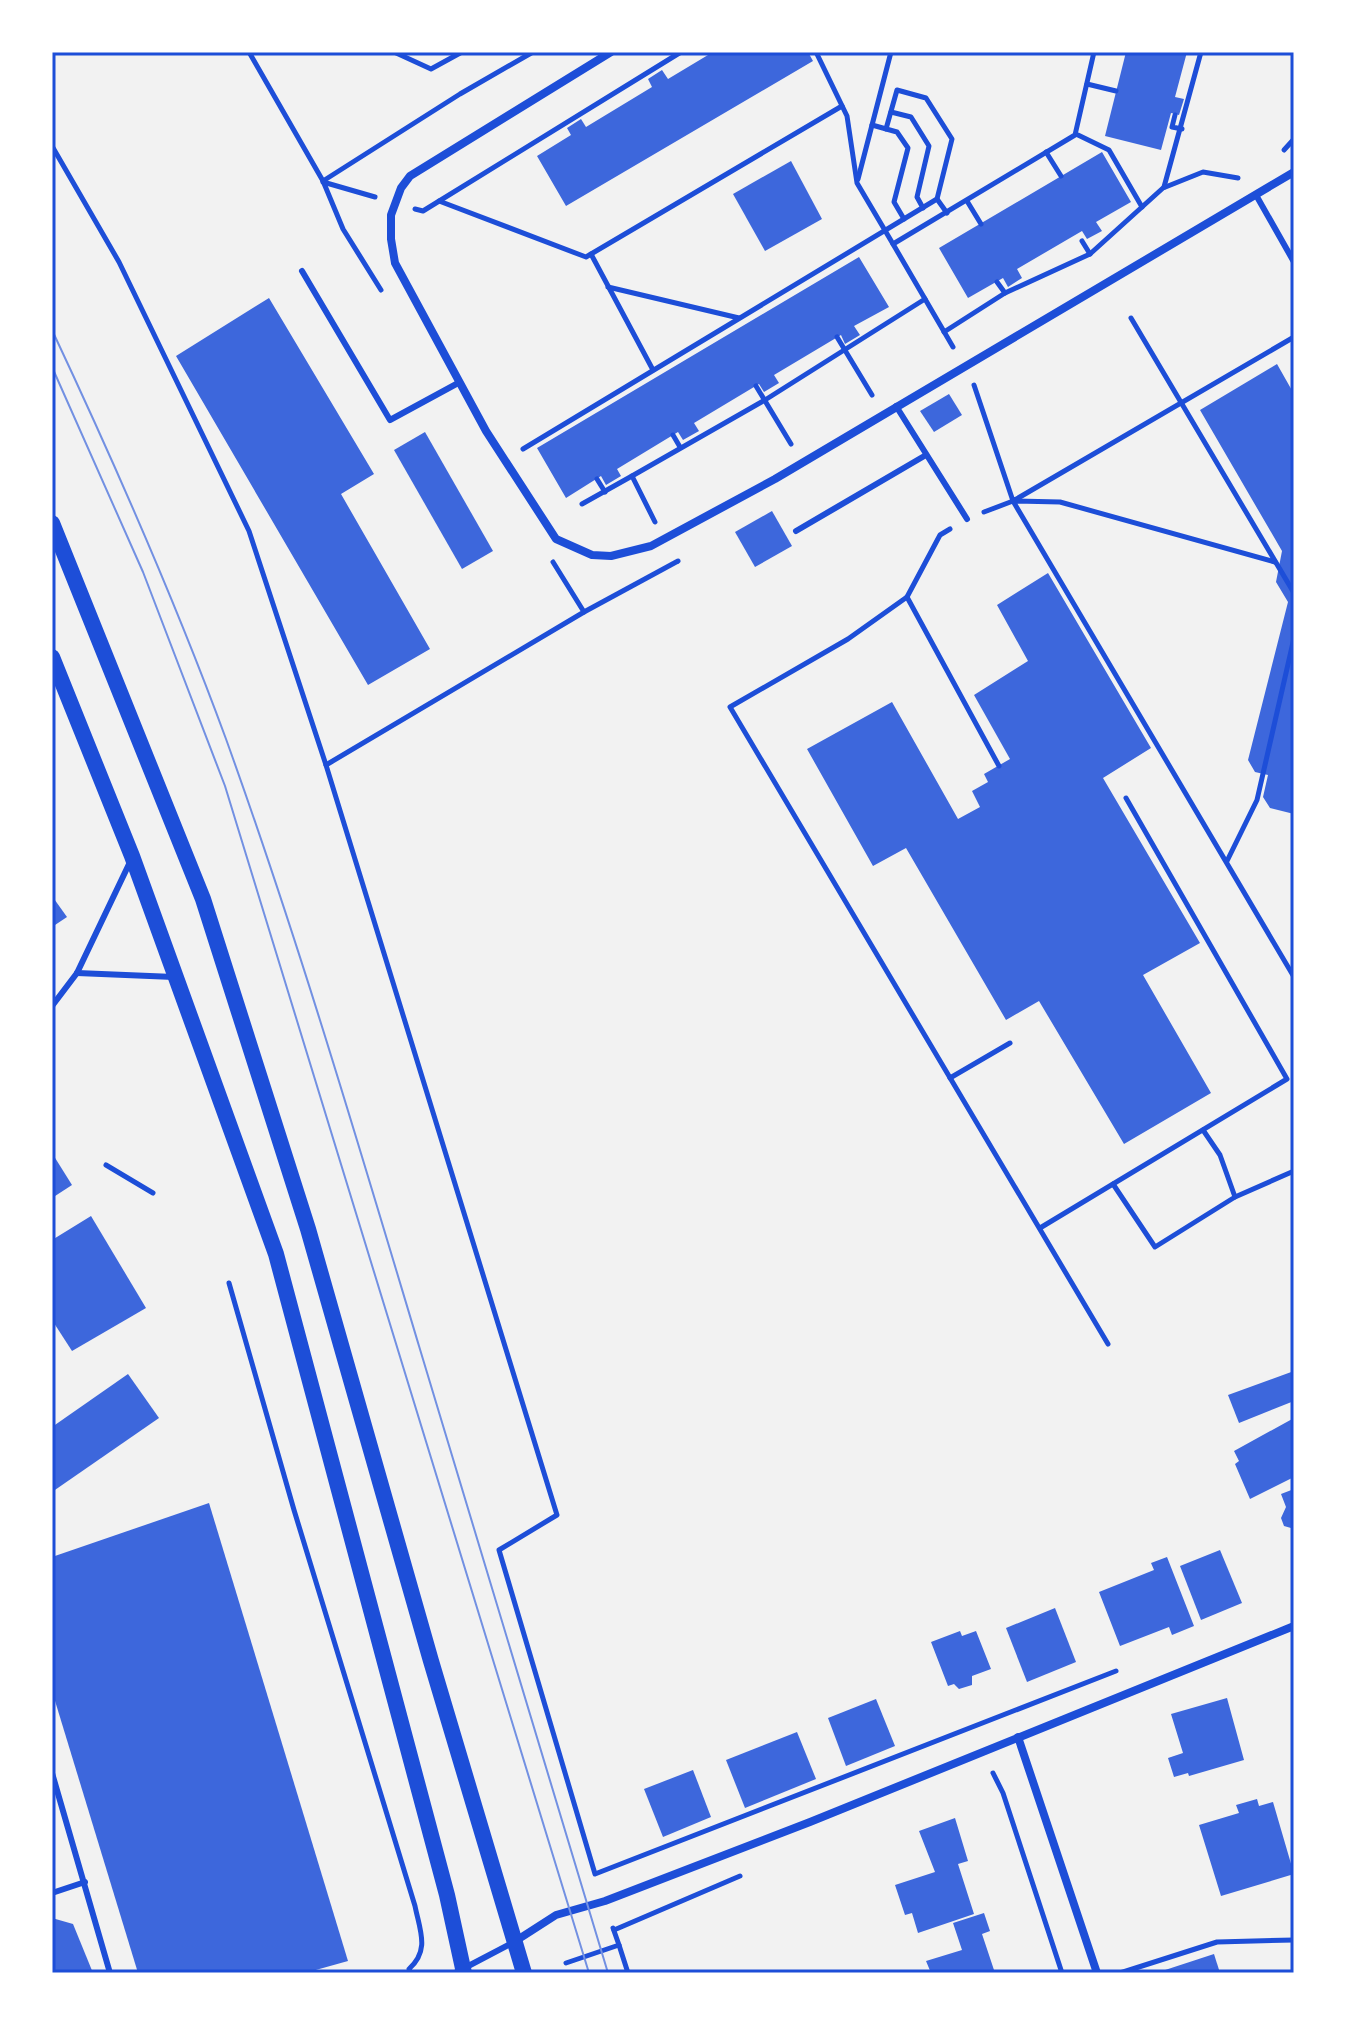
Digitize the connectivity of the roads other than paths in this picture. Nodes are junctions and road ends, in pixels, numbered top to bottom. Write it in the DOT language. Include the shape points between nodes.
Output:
graph roads {
  1 [pos="611,52"];
  2 [pos="1294,172"];
  3 [pos="1256,195"];
  4 [pos="1294,262"];
  5 [pos="302,271"];
  6 [pos="460,382"];
  7 [pos="896,406"];
  8 [pos="926,455"];
  9 [pos="967,519"];
  10 [pos="52,523"];
  11 [pos="796,531"];
  12 [pos="52,547"];
  13 [pos="67,561"];
  14 [pos="52,657"];
  15 [pos="132,856"];
  16 [pos="77,973"];
  17 [pos="177,977"];
  18 [pos="52,1006"];
  19 [pos="1294,1626"];
  20 [pos="1018,1737"];
  21 [pos="52,1773"];
  22 [pos="85,1882"];
  23 [pos="52,1893"];
  24 [pos="514,1942"];
  25 [pos="461,1972"];
  26 [pos="110,1973"];
  27 [pos="524,1973"];
  28 [pos="1097,1973"];
  1 -- 6 [label="street" via="410,176 401,188 391,215 393,257"];
  2 -- 3 [label="street"];
  3 -- 4 [label="lane"];
  3 -- 7 [label="street"];
  5 -- 6 [label="lane" via="390,420"];
  6 -- 7 [label="street" via="556,539 592,555 651,546"];
  7 -- 8 [label="lane"];
  8 -- 9 [label="lane"];
  8 -- 11 [label="lane"];
  10 -- 13 [label="main road"];
  12 -- 13 [label="lane"];
  13 -- 24 [label="main road" via="203,899 308,1229"];
  14 -- 15 [label="main road"];
  15 -- 16 [label="lane"];
  15 -- 17 [label="main road"];
  16 -- 17 [label="lane"];
  16 -- 18 [label="lane"];
  17 -- 25 [label="main road" via="276,1254 447,1895"];
  19 -- 20 [label="street"];
  20 -- 24 [label="street" via="619,1896 556,1915"];
  20 -- 28 [label="street"];
  21 -- 22 [label="lane"];
  22 -- 23 [label="lane"];
  22 -- 26 [label="lane"];
  24 -- 25 [label="lane"];
  24 -- 27 [label="main road"];
}
